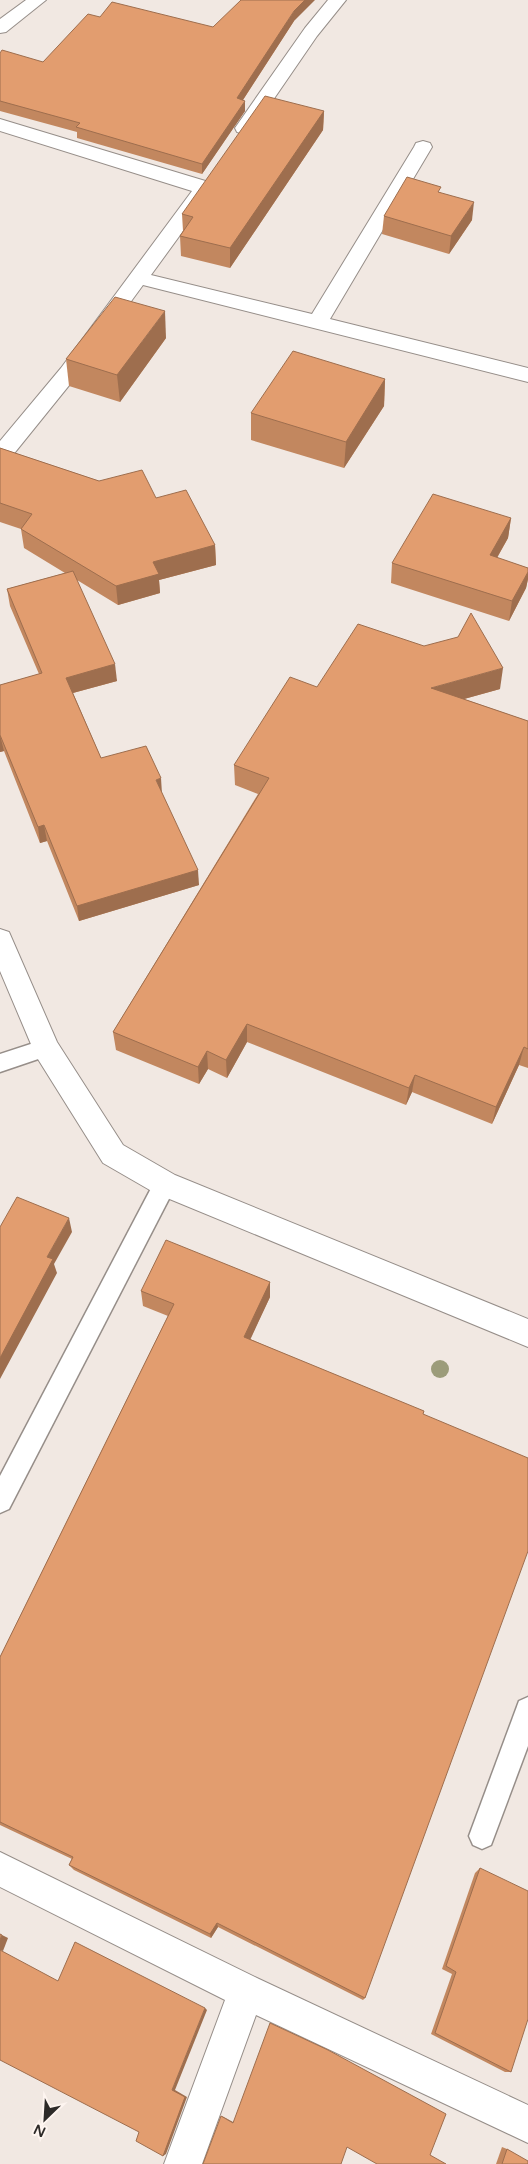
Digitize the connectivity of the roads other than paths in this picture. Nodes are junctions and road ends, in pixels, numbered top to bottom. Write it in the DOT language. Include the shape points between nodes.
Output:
graph roads {
  1 [pos="37,0"];
  2 [pos="337,0"];
  3 [pos="0,28"];
  4 [pos="0,125"];
  5 [pos="232,146"];
  6 [pos="423,147"];
  7 [pos="215,171"];
  8 [pos="204,188"];
  9 [pos="139,278"];
  10 [pos="318,322"];
  11 [pos="528,375"];
  12 [pos="0,456"];
  13 [pos="0,940"];
  14 [pos="46,1048"];
  15 [pos="0,1063"];
  16 [pos="165,1184"];
  17 [pos="528,1334"];
  18 [pos="0,1501"];
  19 [pos="528,1710"];
  20 [pos="482,1836"];
  21 [pos="0,1869"];
  22 [pos="246,1992"];
  23 [pos="528,2124"];
  24 [pos="183,2164"];
  1 -- 3 [label="street"];
  2 -- 5 [label="street" via="310,32"];
  4 -- 8 [label="street"];
  6 -- 10 [label="street"];
  7 -- 8 [label="street"];
  8 -- 9 [label="street"];
  9 -- 10 [label="street"];
  9 -- 12 [label="street" via="68,373"];
  10 -- 11 [label="street"];
  13 -- 14 [label="street"];
  14 -- 15 [label="lane"];
  14 -- 16 [label="street" via="113,1154"];
  16 -- 17 [label="street"];
  16 -- 18 [label="lane"];
  19 -- 20 [label="lane"];
  21 -- 22 [label="street"];
  22 -- 23 [label="street"];
  22 -- 24 [label="street"];
}
